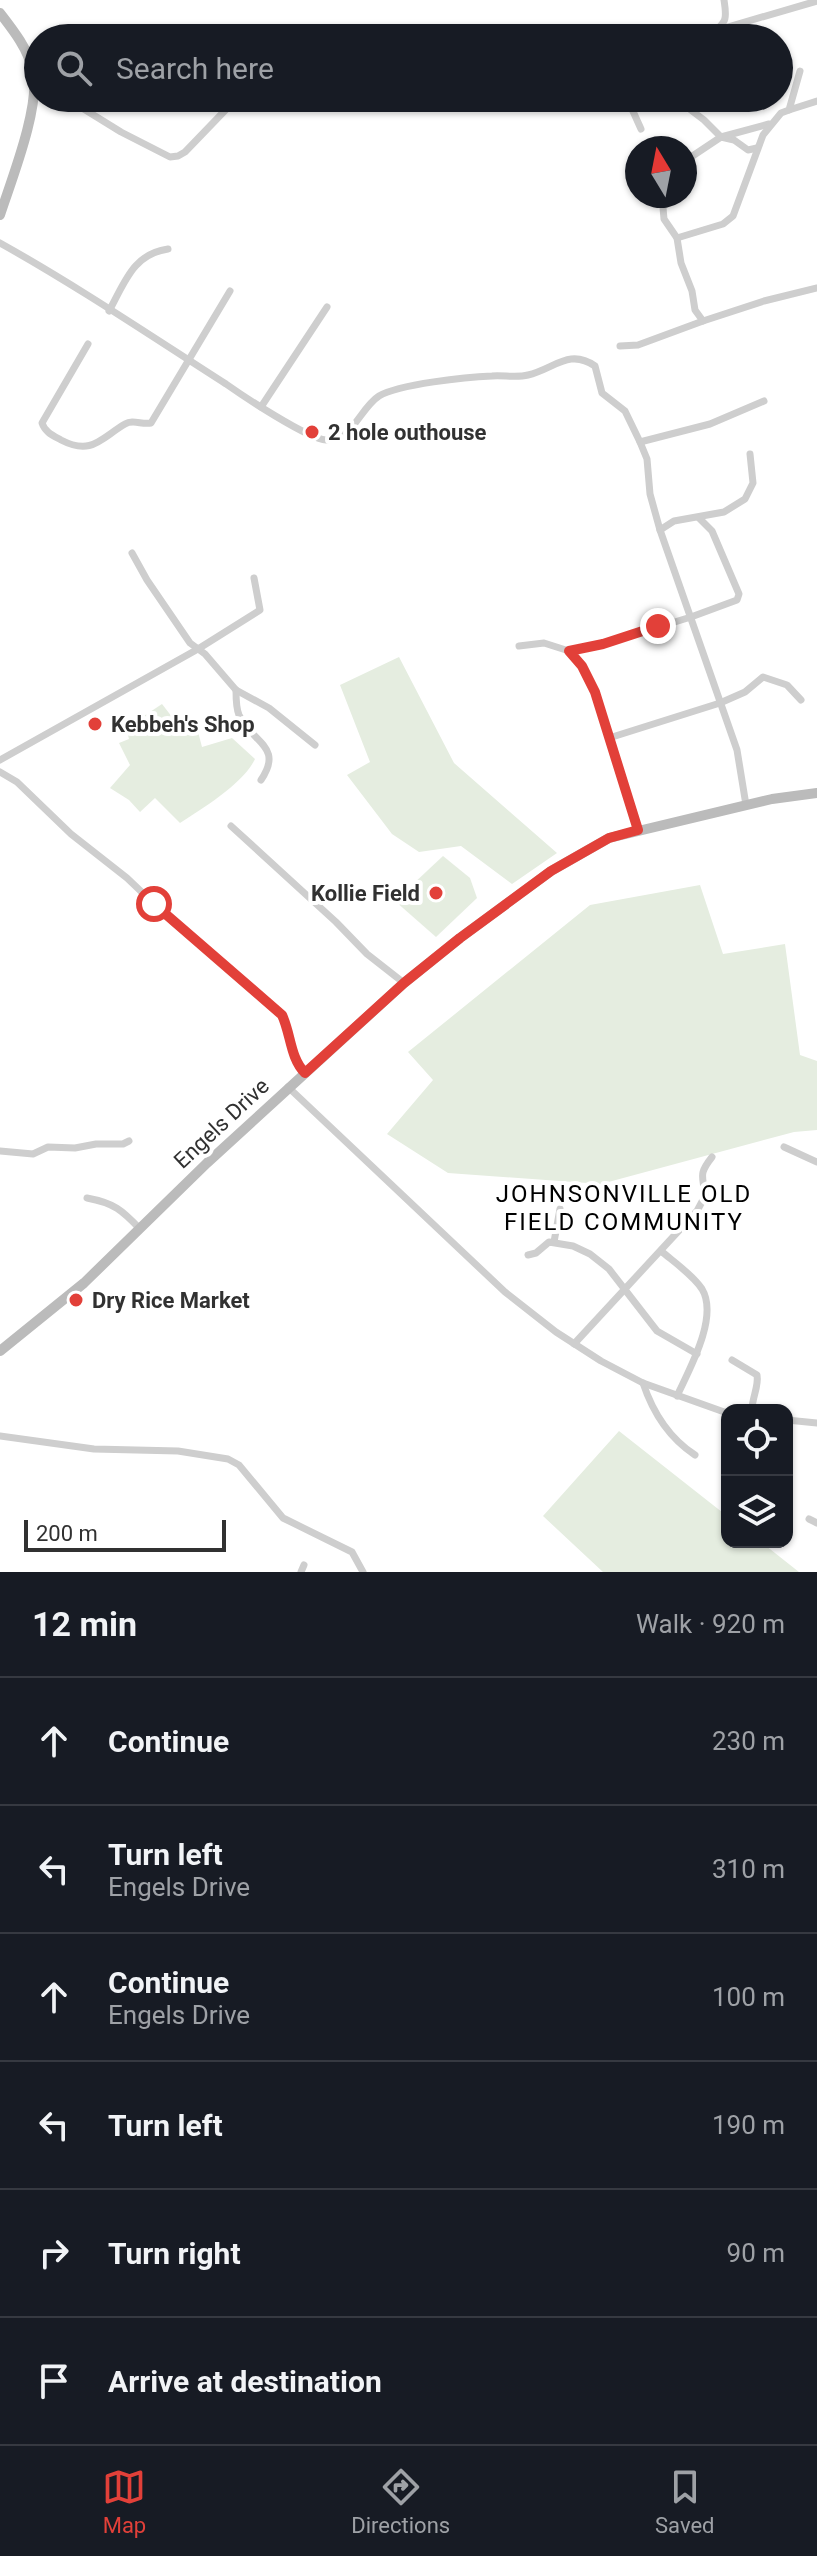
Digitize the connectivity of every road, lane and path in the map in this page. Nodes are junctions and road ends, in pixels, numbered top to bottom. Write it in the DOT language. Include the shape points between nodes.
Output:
graph roads {
  1 [pos="724,0"];
  2 [pos="817,1"];
  3 [pos="0,13"];
  4 [pos="724,24"];
  5 [pos="738,24"];
  6 [pos="24,48"];
  7 [pos="800,71"];
  8 [pos="793,96"];
  9 [pos="817,101"];
  10 [pos="793,109"];
  11 [pos="30,112"];
  12 [pos="89,112"];
  13 [pos="224,112"];
  14 [pos="633,112"];
  15 [pos="694,112"];
  16 [pos="784,112"];
  17 [pos="770,124"];
  18 [pos="641,129"];
  19 [pos="721,137"];
  20 [pos="757,148"];
  21 [pos="697,153"];
  22 [pos="663,208"];
  23 [pos="0,215"];
  24 [pos="677,238"];
  25 [pos="0,243"];
  26 [pos="168,249"];
  27 [pos="817,288"];
  28 [pos="230,291"];
  29 [pos="327,307"];
  30 [pos="109,311"];
  31 [pos="703,321"];
  32 [pos="88,344"];
  33 [pos="620,346"];
  34 [pos="189,361"];
  35 [pos="764,401"];
  36 [pos="261,407"];
  37 [pos="640,442"];
  38 [pos="750,454"];
  39 [pos="699,518"];
  40 [pos="660,530"];
  41 [pos="132,553"];
  42 [pos="254,578"];
  43 [pos="691,617"];
  44 [pos="519,646"];
  45 [pos="198,649"];
  46 [pos="569,651"];
  47 [pos="236,690"];
  48 [pos="801,700"];
  49 [pos="720,703"];
  50 [pos="609,738"];
  51 [pos="315,745"];
  52 [pos="0,760"];
  53 [pos="0,772"];
  54 [pos="261,780"];
  55 [pos="817,793"];
  56 [pos="746,805"];
  57 [pos="231,826"];
  58 [pos="638,830"];
  59 [pos="404,983"];
  60 [pos="305,1073"];
  61 [pos="288,1087"];
  62 [pos="129,1141"];
  63 [pos="784,1147"];
  64 [pos="0,1151"];
  65 [pos="712,1157"];
  66 [pos="817,1162"];
  67 [pos="87,1198"];
  68 [pos="560,1209"];
  69 [pos="140,1229"];
  70 [pos="554,1242"];
  71 [pos="661,1251"];
  72 [pos="528,1255"];
  73 [pos="624,1289"];
  74 [pos="574,1344"];
  75 [pos="0,1351"];
  76 [pos="697,1354"];
  77 [pos="732,1360"];
  78 [pos="643,1383"];
  79 [pos="677,1396"];
  80 [pos="752,1404"];
  81 [pos="721,1411"];
  82 [pos="793,1421"];
  83 [pos="817,1423"];
  84 [pos="0,1436"];
  85 [pos="695,1455"];
  86 [pos="363,1572"];
  1 -- 4 [label="street"];
  2 -- 5 [label="street"];
  3 -- 6 [label="street"];
  7 -- 8 [label="street"];
  9 -- 10 [label="street"];
  11 -- 23 [label="street"];
  12 -- 13 [label="street" via="170,157 185,152"];
  14 -- 18 [label="street"];
  15 -- 19 [label="street"];
  16 -- 17 [label="street"];
  17 -- 19 [label="street"];
  17 -- 20 [label="street"];
  19 -- 20 [label="street" via="748,150"];
  19 -- 21 [label="street"];
  20 -- 24 [label="street" via="733,216"];
  22 -- 24 [label="street"];
  24 -- 31 [label="street" via="695,310"];
  25 -- 30 [label="street"];
  26 -- 30 [label="street" via="152,251 136,264"];
  27 -- 31 [label="street"];
  28 -- 34 [label="street"];
  29 -- 36 [label="street"];
  30 -- 34 [label="street"];
  31 -- 33 [label="street" via="638,345"];
  32 -- 34 [label="street" via="42,423 45,431 80,446 103,442 126,423 151,423"];
  34 -- 36 [label="street"];
  35 -- 37 [label="street" via="710,424"];
  36 -- 37 [label="street" via="319,439 337,440 383,393 528,375 584,358 595,366 602,393 625,411"];
  37 -- 40 [label="street"];
  38 -- 39 [label="street" via="753,483 745,499"];
  39 -- 40 [label="street" via="674,521"];
  39 -- 43 [label="street" via="712,531 739,594 737,600"];
  40 -- 43 [label="street"];
  41 -- 45 [label="street" via="179,629"];
  42 -- 45 [label="street" via="260,610"];
  43 -- 46 [label="street"];
  43 -- 49 [label="street"];
  44 -- 46 [label="street" via="544,643"];
  45 -- 47 [label="street"];
  45 -- 52 [label="street"];
  46 -- 50 [label="street" via="595,692"];
  47 -- 51 [label="street" via="269,708"];
  47 -- 54 [label="street" via="239,715 270,759"];
  48 -- 49 [label="street" via="787,685 763,677"];
  49 -- 50 [label="street"];
  49 -- 56 [label="street" via="737,750"];
  50 -- 58 [label="street"];
  53 -- 60 [label="street" via="282,1015 297,1065"];
  55 -- 56 [label="street"];
  56 -- 58 [label="street"];
  57 -- 59 [label="street"];
  58 -- 59 [label="street, Engels Drive" via="609,838 551,871"];
  59 -- 60 [label="street, Engels Drive"];
  60 -- 61 [label="street, Engels Drive"];
  61 -- 69 [label="street, Engels Drive"];
  61 -- 74 [label="street" via="505,1292"];
  62 -- 64 [label="street" via="48,1147 33,1154"];
  63 -- 66 [label="street"];
  65 -- 71 [label="street" via="702,1171 705,1196 697,1211"];
  67 -- 69 [label="street" via="121,1209"];
  68 -- 70 [label="street"];
  69 -- 75 [label="street, Engels Drive" via="70,1296"];
  70 -- 72 [label="street"];
  70 -- 73 [label="street" via="590,1254"];
  71 -- 73 [label="street"];
  71 -- 76 [label="street" via="701,1288 706,1300"];
  73 -- 74 [label="street"];
  73 -- 76 [label="street" via="657,1331"];
  74 -- 78 [label="street"];
  76 -- 79 [label="street"];
  77 -- 80 [label="street" via="757,1375"];
  78 -- 79 [label="street"];
  78 -- 85 [label="street" via="659,1419 676,1442"];
  79 -- 81 [label="street"];
  82 -- 83 [label="street"];
  84 -- 86 [label="street" via="228,1459 283,1518 352,1552"];
}
